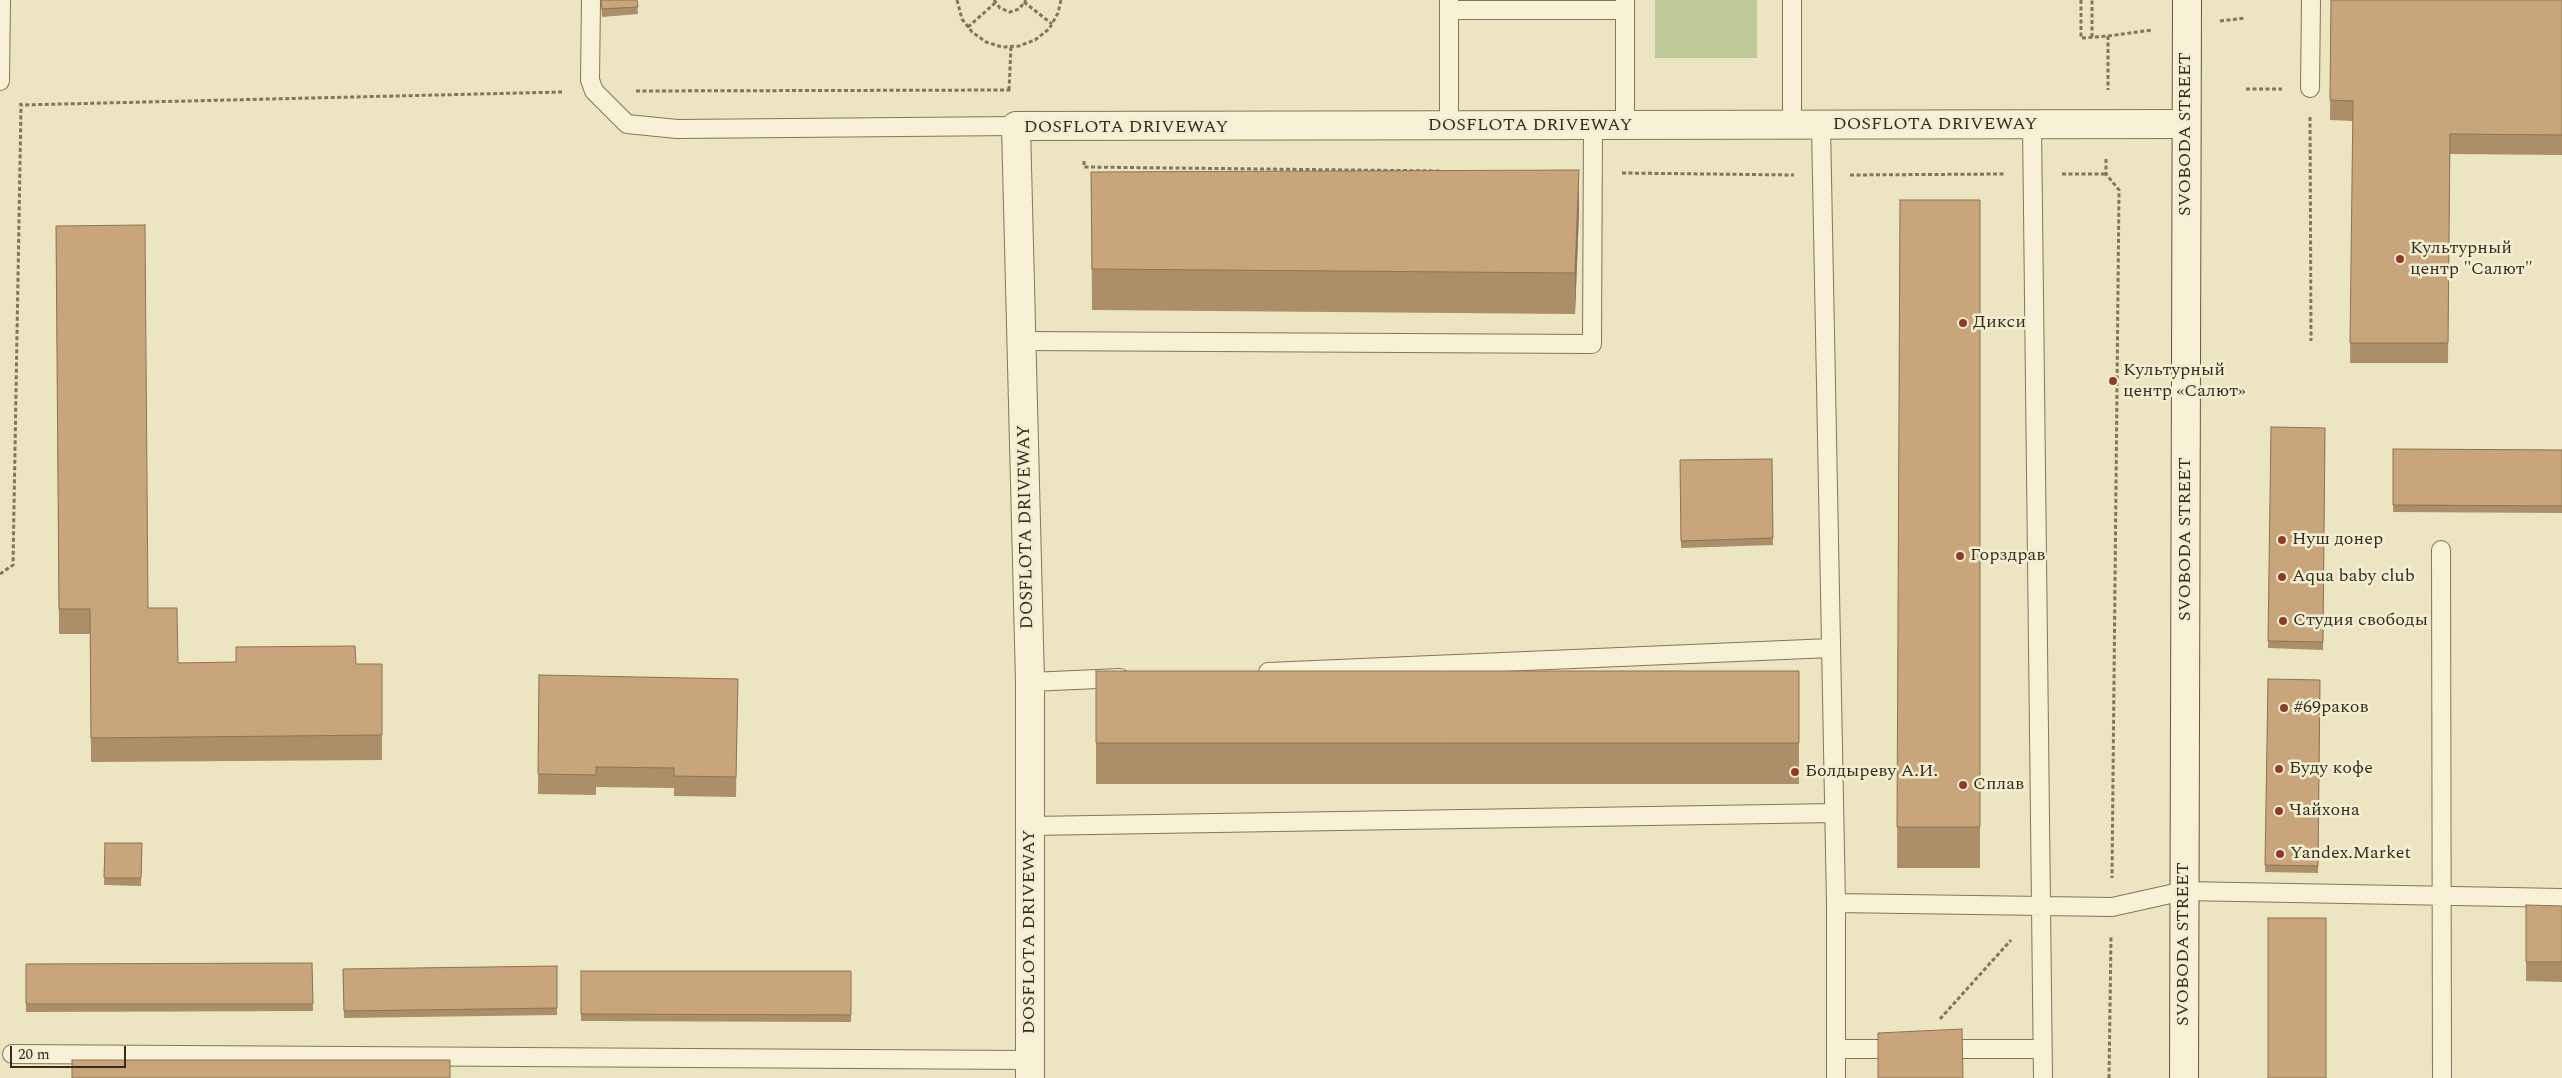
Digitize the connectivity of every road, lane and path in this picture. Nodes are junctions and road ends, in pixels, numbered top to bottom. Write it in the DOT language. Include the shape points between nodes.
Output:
graph roads {
  1 [pos="1,0"];
  2 [pos="591,0"];
  3 [pos="957,0"];
  4 [pos="1061,0"];
  5 [pos="1792,0"];
  6 [pos="2081,0"];
  7 [pos="2092,0"];
  8 [pos="2187,0"];
  9 [pos="2310,0"];
  10 [pos="995,1"];
  11 [pos="1025,1"];
  12 [pos="1449,5"];
  13 [pos="1625,5"];
  14 [pos="1052,24"];
  15 [pos="968,27"];
  16 [pos="2092,37"];
  17 [pos="1010,46"];
  18 [pos="0,81"];
  19 [pos="2310,88"];
  20 [pos="2246,89"];
  21 [pos="1009,90"];
  22 [pos="21,105"];
  23 [pos="2032,124"];
  24 [pos="2107,124"];
  25 [pos="2186,124"];
  26 [pos="1593,125"];
  27 [pos="1625,125"];
  28 [pos="1792,125"];
  29 [pos="1016,126"];
  30 [pos="1449,126"];
  31 [pos="1821,126"];
  32 [pos="1022,341"];
  33 [pos="2311,341"];
  34 [pos="2440,550"];
  35 [pos="0,574"];
  36 [pos="1831,648"];
  37 [pos="1248,673"];
  38 [pos="1139,678"];
  39 [pos="1030,682"];
  40 [pos="1834,813"];
  41 [pos="1030,826"];
  42 [pos="2184,892"];
  43 [pos="2442,896"];
  44 [pos="2562,898"];
  45 [pos="1836,903"];
  46 [pos="2041,906"];
  47 [pos="2112,907"];
  48 [pos="1837,1049"];
  49 [pos="1914,1049"];
  50 [pos="2042,1049"];
  51 [pos="12,1054"];
  52 [pos="1029,1069"];
  53 [pos="1836,1078"];
  54 [pos="2043,1078"];
  55 [pos="2109,1078"];
  56 [pos="2184,1078"];
  57 [pos="2442,1078"];
  1 -- 18 [label="lane"];
  2 -- 29 [label="lane" via="590,80 594,91 626,124 677,129"];
  3 -- 15 [label="path" via="962,19"];
  4 -- 14 [label="path"];
  5 -- 28 [label="lane"];
  6 -- 16 [label="path" via="2081,38"];
  7 -- 16 [label="path"];
  8 -- 25 [label="street, SVOBODA STREET"];
  9 -- 19 [label="lane"];
  10 -- 11 [label="path" via="1000,8 1010,12 1019,9"];
  10 -- 15 [label="path"];
  11 -- 14 [label="path"];
  12 -- 13 [label="lane"];
  12 -- 30 [label="lane"];
  13 -- 27 [label="lane"];
  14 -- 17 [label="path" via="1035,40"];
  15 -- 17 [label="path" via="986,42"];
  16 -- 24 [label="path" via="2108,36"];
  17 -- 21 [label="path"];
  19 -- 20 [label="path"];
  19 -- 33 [label="path"];
  22 -- 35 [label="path" via="13,565"];
  23 -- 24 [label="street, DOSFLOTA DRIVEWAY"];
  23 -- 31 [label="street, DOSFLOTA DRIVEWAY"];
  23 -- 46 [label="lane"];
  24 -- 25 [label="street, DOSFLOTA DRIVEWAY"];
  24 -- 47 [label="path" via="2106,174 2119,190"];
  25 -- 42 [label="street, SVOBODA STREET"];
  26 -- 27 [label="street, DOSFLOTA DRIVEWAY"];
  26 -- 30 [label="street, DOSFLOTA DRIVEWAY"];
  26 -- 32 [label="lane" via="1592,344"];
  27 -- 28 [label="street, DOSFLOTA DRIVEWAY"];
  28 -- 31 [label="street, DOSFLOTA DRIVEWAY"];
  29 -- 30 [label="street, DOSFLOTA DRIVEWAY"];
  29 -- 32 [label="street, DOSFLOTA DRIVEWAY"];
  31 -- 36 [label="lane"];
  32 -- 39 [label="street, DOSFLOTA DRIVEWAY"];
  34 -- 43 [label="lane"];
  36 -- 37 [label="lane"];
  36 -- 40 [label="lane"];
  38 -- 39 [label="lane"];
  39 -- 41 [label="street, DOSFLOTA DRIVEWAY"];
  40 -- 41 [label="lane"];
  40 -- 45 [label="lane"];
  41 -- 52 [label="street, DOSFLOTA DRIVEWAY"];
  42 -- 43 [label="lane"];
  42 -- 47 [label="lane"];
  42 -- 56 [label="street, SVOBODA STREET"];
  43 -- 44 [label="lane"];
  43 -- 57 [label="lane"];
  45 -- 46 [label="lane"];
  45 -- 48 [label="lane"];
  46 -- 47 [label="lane"];
  46 -- 49 [label="path"];
  46 -- 50 [label="lane"];
  47 -- 55 [label="path"];
  48 -- 49 [label="lane"];
  48 -- 53 [label="lane"];
  49 -- 50 [label="lane"];
  50 -- 54 [label="lane"];
  51 -- 52 [label="lane"];
}
